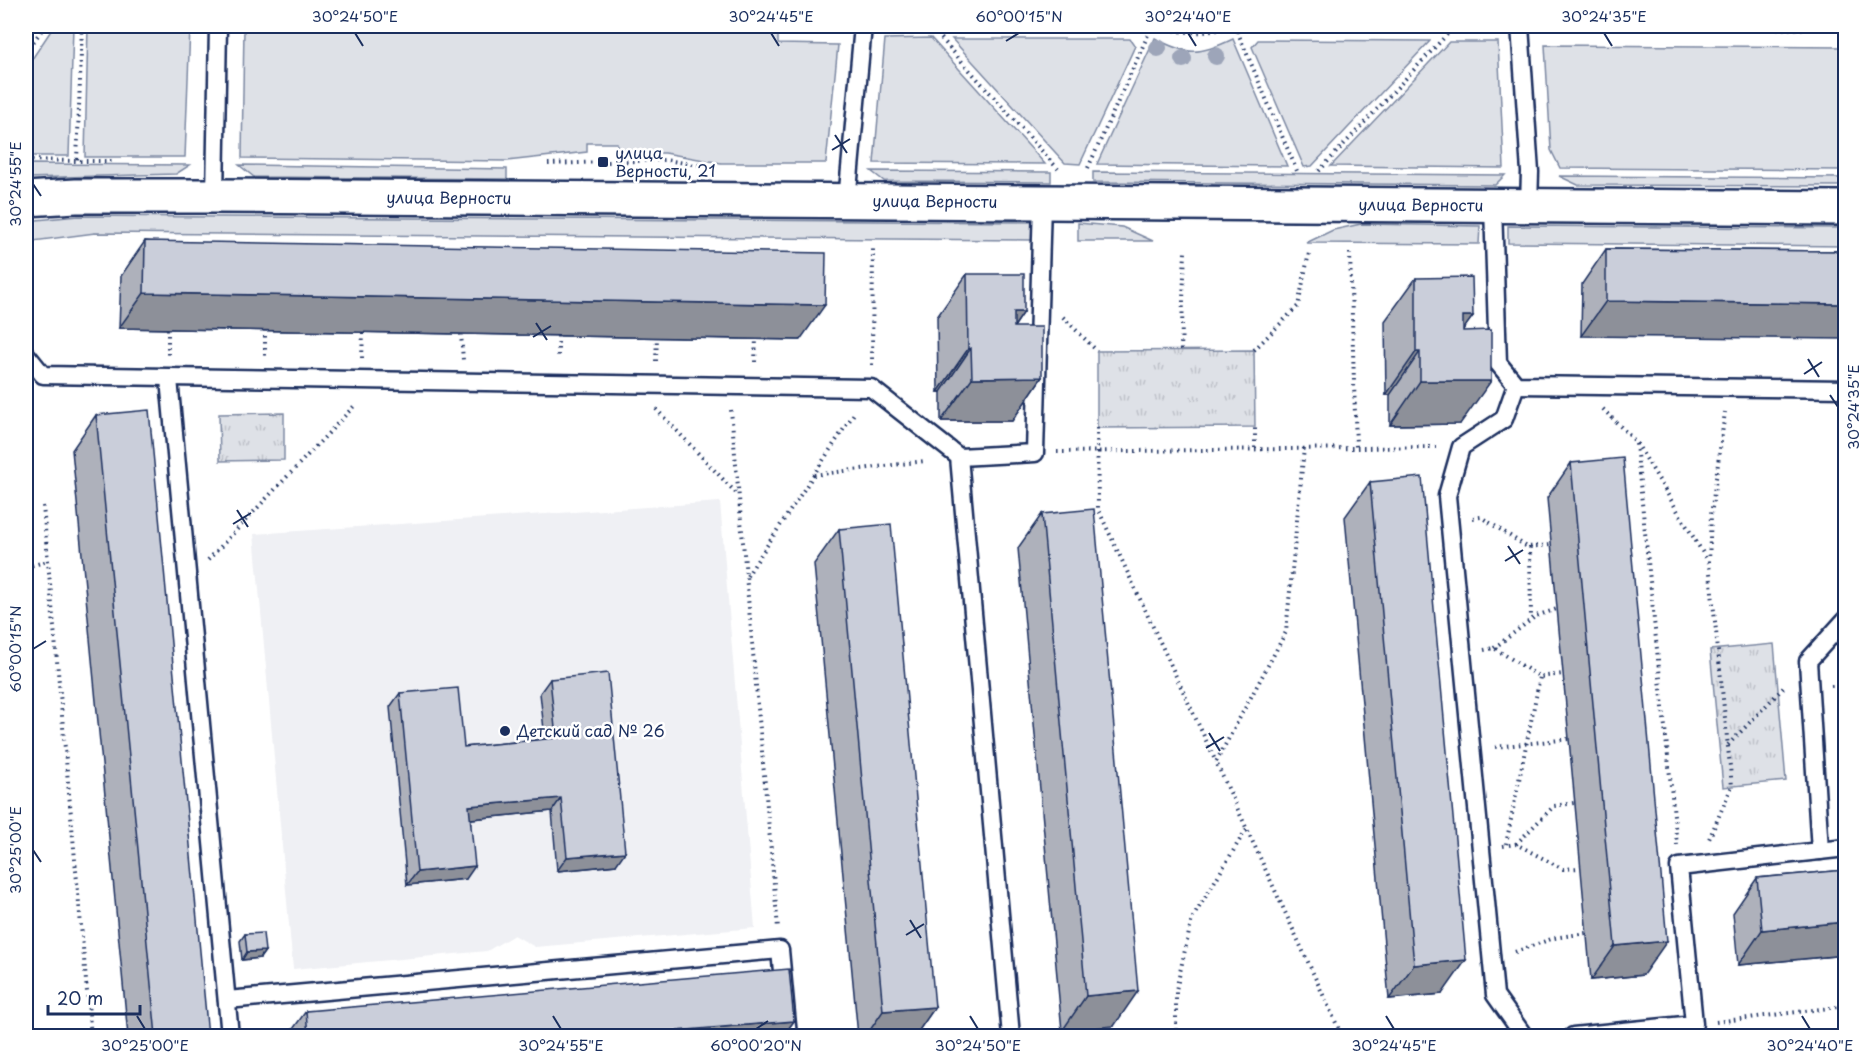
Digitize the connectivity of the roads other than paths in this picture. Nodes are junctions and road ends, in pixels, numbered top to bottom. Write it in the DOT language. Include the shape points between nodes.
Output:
graph roads {
  1 [pos="218,26"];
  2 [pos="863,26"];
  3 [pos="1520,26"];
  4 [pos="215,196"];
  5 [pos="26,199"];
  6 [pos="847,201"];
  7 [pos="1041,202"];
  8 [pos="1529,205"];
  9 [pos="1493,206"];
  10 [pos="1845,208"];
  11 [pos="26,354"];
  12 [pos="169,379"];
  13 [pos="1516,385"];
  14 [pos="1845,389"];
  15 [pos="959,457"];
  16 [pos="1845,619"];
  17 [pos="1845,848"];
  18 [pos="1820,850"];
  19 [pos="227,1000"];
  20 [pos="230,1036"];
  21 [pos="788,1036"];
  22 [pos="1011,1036"];
  23 [pos="1524,1036"];
  24 [pos="1573,1036"];
  1 -- 4 [label="lane"];
  2 -- 6 [label="lane"];
  3 -- 8 [label="lane"];
  4 -- 5 [label="street, улица Верности"];
  4 -- 6 [label="street, улица Верности"];
  6 -- 7 [label="street, улица Верности"];
  7 -- 9 [label="street, улица Верности"];
  7 -- 15 [label="lane" via="1035,453"];
  8 -- 9 [label="street, улица Верности"];
  8 -- 10 [label="street, улица Верности"];
  9 -- 13 [label="lane" via="1498,363"];
  11 -- 12 [label="lane" via="43,375"];
  12 -- 15 [label="lane" via="377,382 581,392 633,385 871,388"];
  12 -- 19 [label="lane"];
  13 -- 14 [label="lane"];
  13 -- 23 [label="lane" via="1504,419 1461,447 1447,496 1495,995"];
  15 -- 22 [label="lane"];
  16 -- 18 [label="lane" via="1808,661"];
  17 -- 18 [label="lane"];
  18 -- 24 [label="lane" via="1679,867 1694,1024"];
  19 -- 20 [label="lane"];
  19 -- 21 [label="lane" via="780,950"];
}
